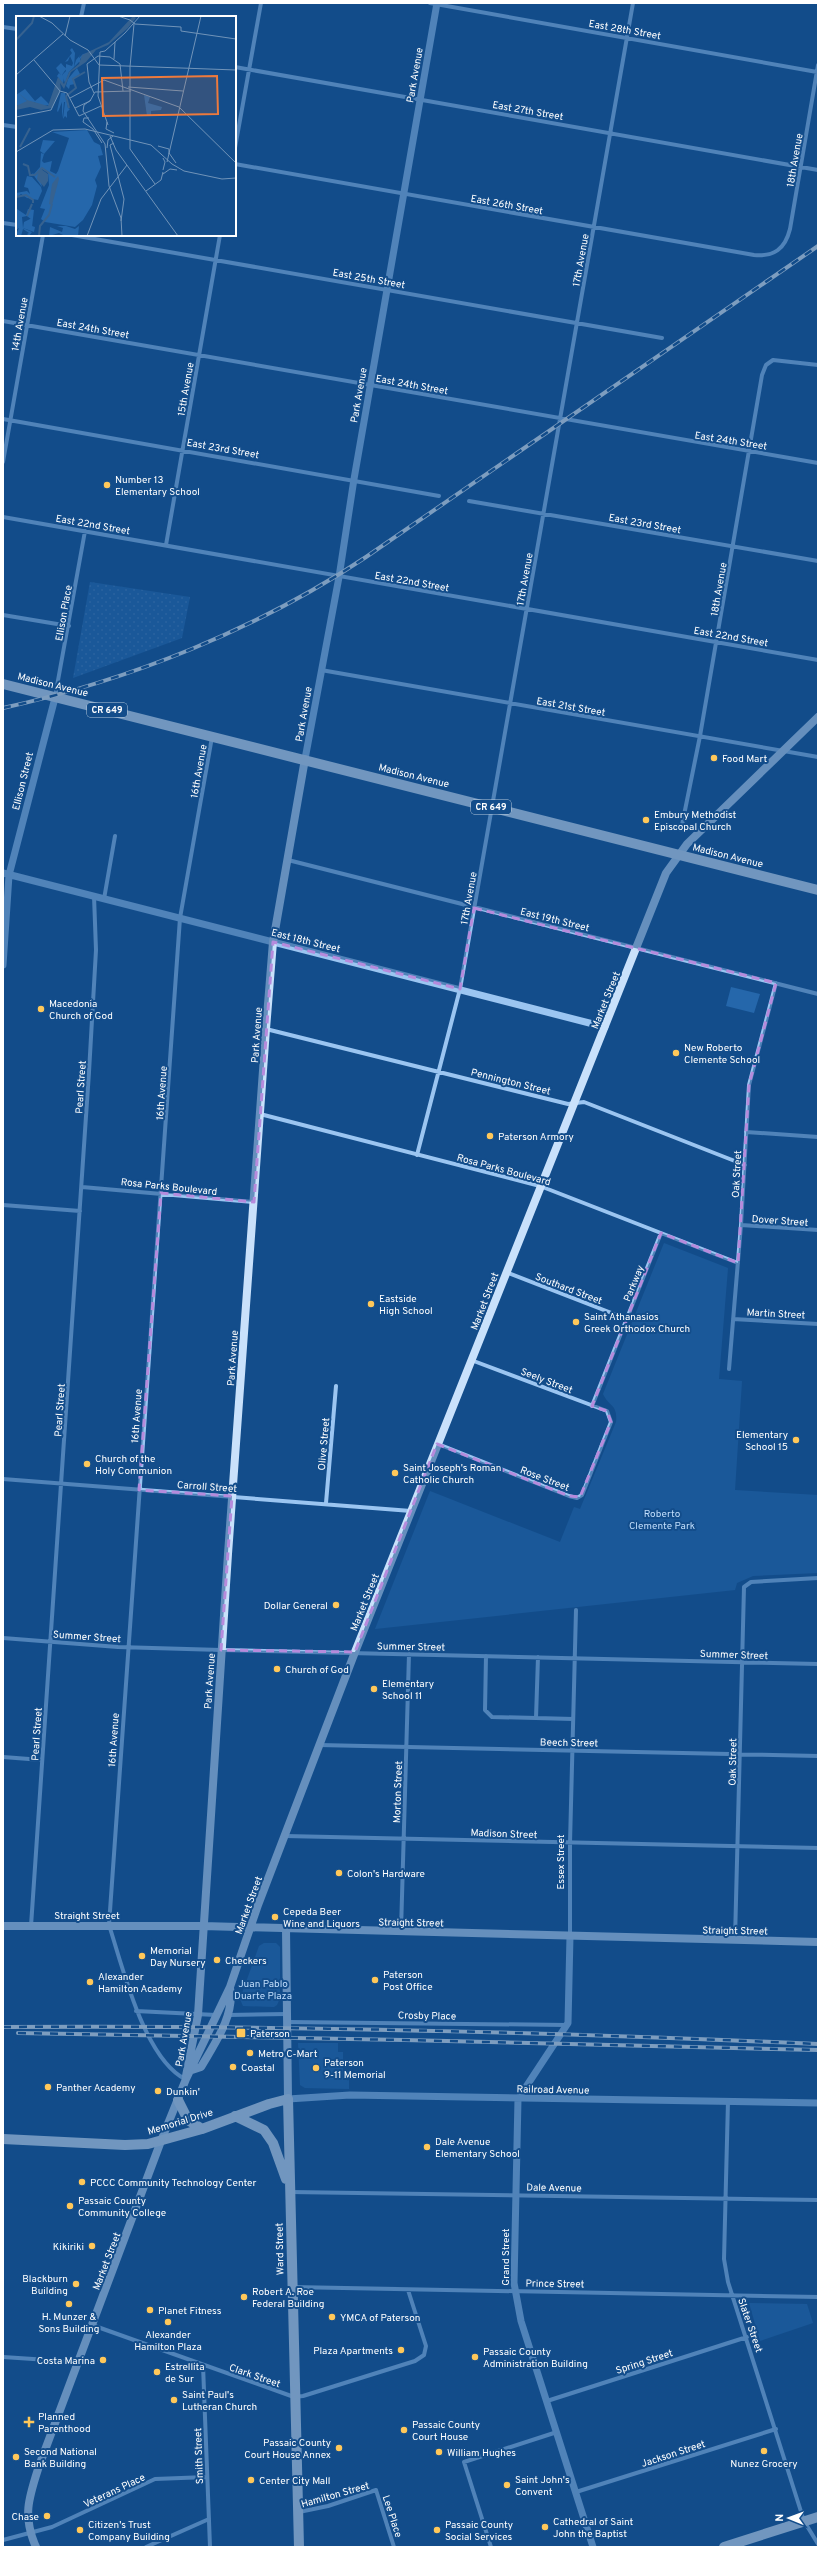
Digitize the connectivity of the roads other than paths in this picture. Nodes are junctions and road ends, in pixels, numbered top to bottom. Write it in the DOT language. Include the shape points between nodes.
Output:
graph roads {
  1 [pos="84,3"];
  2 [pos="260,3"];
  3 [pos="435,3"];
  4 [pos="633,3"];
  5 [pos="81,16"];
  6 [pos="3,27"];
  7 [pos="16,29"];
  8 [pos="627,38"];
  9 [pos="818,65"];
  10 [pos="236,67"];
  11 [pos="249,69"];
  12 [pos="817,72"];
  13 [pos="420,99"];
  14 [pos="3,125"];
  15 [pos="16,127"];
  16 [pos="610,133"];
  17 [pos="236,142"];
  18 [pos="236,164"];
  19 [pos="801,166"];
  20 [pos="818,170"];
  21 [pos="404,194"];
  22 [pos="3,223"];
  23 [pos="16,225"];
  24 [pos="593,227"];
  25 [pos="43,236"];
  26 [pos="78,236"];
  27 [pos="220,236"];
  28 [pos="776,253"];
  29 [pos="215,260"];
  30 [pos="387,289"];
  31 [pos="3,321"];
  32 [pos="577,323"];
  33 [pos="27,325"];
  34 [pos="662,338"];
  35 [pos="199,355"];
  36 [pos="818,365"];
  37 [pos="370,385"];
  38 [pos="3,419"];
  39 [pos="560,419"];
  40 [pos="10,420"];
  41 [pos="182,449"];
  42 [pos="749,450"];
  43 [pos="3,462"];
  44 [pos="818,463"];
  45 [pos="354,479"];
  46 [pos="439,496"];
  47 [pos="470,501"];
  48 [pos="544,513"];
  49 [pos="3,517"];
  50 [pos="85,531"];
  51 [pos="166,545"];
  52 [pos="733,547"];
  53 [pos="818,561"];
  54 [pos="339,576"];
  55 [pos="527,608"];
  56 [pos="3,615"];
  57 [pos="69,626"];
  58 [pos="717,642"];
  59 [pos="818,660"];
  60 [pos="321,669"];
  61 [pos="3,684"];
  62 [pos="55,698"];
  63 [pos="510,703"];
  64 [pos="818,717"];
  65 [pos="212,736"];
  66 [pos="700,736"];
  67 [pos="783,751"];
  68 [pos="818,757"];
  69 [pos="305,759"];
  70 [pos="492,807"];
  71 [pos="681,830"];
  72 [pos="115,836"];
  73 [pos="678,854"];
  74 [pos="288,860"];
  75 [pos="6,874"];
  76 [pos="818,890"];
  77 [pos="94,896"];
  78 [pos="104,899"];
  79 [pos="474,908"];
  80 [pos="180,918"];
  81 [pos="273,942"];
  82 [pos="637,947"];
  83 [pos="3,965"];
  84 [pos="776,983"];
  85 [pos="460,989"];
  86 [pos="818,994"];
  87 [pos="605,1027"];
  88 [pos="266,1029"];
  89 [pos="439,1072"];
  90 [pos="572,1104"];
  91 [pos="260,1114"];
  92 [pos="746,1132"];
  93 [pos="818,1137"];
  94 [pos="417,1155"];
  95 [pos="745,1165"];
  96 [pos="540,1186"];
  97 [pos="82,1187"];
  98 [pos="161,1193"];
  99 [pos="254,1202"];
  100 [pos="3,1206"];
  101 [pos="80,1211"];
  102 [pos="741,1225"];
  103 [pos="818,1230"];
  104 [pos="661,1233"];
  105 [pos="738,1263"];
  106 [pos="506,1272"];
  107 [pos="627,1318"];
  108 [pos="733,1319"];
  109 [pos="818,1324"];
  110 [pos="471,1360"];
  111 [pos="729,1369"];
  112 [pos="336,1386"];
  113 [pos="592,1406"];
  114 [pos="437,1444"];
  115 [pos="3,1479"];
  116 [pos="62,1484"];
  117 [pos="138,1490"];
  118 [pos="232,1496"];
  119 [pos="580,1497"];
  120 [pos="326,1503"];
  121 [pos="411,1511"];
  122 [pos="818,1578"];
  123 [pos="576,1610"];
  124 [pos="3,1638"];
  125 [pos="51,1642"];
  126 [pos="128,1647"];
  127 [pos="221,1650"];
  128 [pos="355,1652"];
  129 [pos="409,1654"];
  130 [pos="486,1656"];
  131 [pos="538,1657"];
  132 [pos="575,1658"];
  133 [pos="742,1662"];
  134 [pos="818,1664"];
  135 [pos="536,1718"];
  136 [pos="573,1719"];
  137 [pos="319,1745"];
  138 [pos="406,1747"];
  139 [pos="572,1750"];
  140 [pos="740,1754"];
  141 [pos="818,1756"];
  142 [pos="3,1757"];
  143 [pos="42,1760"];
  144 [pos="285,1836"];
  145 [pos="404,1839"];
  146 [pos="570,1843"];
  147 [pos="738,1846"];
  148 [pos="818,1848"];
  149 [pos="109,1925"];
  150 [pos="3,1926"];
  151 [pos="31,1926"];
  152 [pos="203,1926"];
  153 [pos="251,1927"];
  154 [pos="286,1929"];
  155 [pos="401,1932"];
  156 [pos="570,1936"];
  157 [pos="736,1940"];
  158 [pos="818,1942"];
  159 [pos="230,1987"];
  160 [pos="136,2011"];
  161 [pos="198,2015"];
  162 [pos="217,2015"];
  163 [pos="228,2015"];
  164 [pos="287,2018"];
  165 [pos="567,2025"];
  166 [pos="192,2070"];
  167 [pos="186,2080"];
  168 [pos="288,2099"];
  169 [pos="518,2099"];
  170 [pos="178,2100"];
  171 [pos="728,2102"];
  172 [pos="818,2103"];
  173 [pos="235,2116"];
  174 [pos="202,2129"];
  175 [pos="3,2139"];
  176 [pos="161,2141"];
  177 [pos="289,2192"];
  178 [pos="516,2195"];
  179 [pos="725,2198"];
  180 [pos="818,2200"];
  181 [pos="292,2287"];
  182 [pos="408,2290"];
  183 [pos="515,2290"];
  184 [pos="732,2295"];
  185 [pos="818,2297"];
  186 [pos="92,2325"];
  187 [pos="747,2337"];
  188 [pos="3,2357"];
  189 [pos="79,2362"];
  190 [pos="204,2365"];
  191 [pos="294,2397"];
  192 [pos="546,2401"];
  193 [pos="776,2429"];
  194 [pos="556,2432"];
  195 [pos="207,2476"];
  196 [pos="376,2490"];
  197 [pos="576,2492"];
  198 [pos="298,2512"];
  199 [pos="818,2517"];
  200 [pos="209,2519"];
  201 [pos="804,2521"];
  202 [pos="30,2532"];
  203 [pos="3,2540"];
  204 [pos="818,2544"];
  205 [pos="36,2547"];
  206 [pos="146,2547"];
  207 [pos="210,2547"];
  208 [pos="299,2547"];
  209 [pos="394,2547"];
  210 [pos="491,2547"];
  211 [pos="593,2547"];
  212 [pos="724,2547"];
  1 -- 5 [label="street"];
  2 -- 11 [label="street"];
  3 -- 8 [label="street, East 28th Street"];
  3 -- 13 [label="street, Park Avenue"];
  4 -- 8 [label="street, 17th Avenue"];
  6 -- 7 [label="street"];
  8 -- 12 [label="street, East 28th Street"];
  8 -- 16 [label="street, 17th Avenue"];
  9 -- 12 [label="street, 18th Avenue"];
  10 -- 11 [label="street, East 27th Street"];
  11 -- 13 [label="street, East 27th Street"];
  11 -- 17 [label="street"];
  12 -- 19 [label="street, 18th Avenue"];
  13 -- 16 [label="street, East 27th Street"];
  13 -- 21 [label="street, Park Avenue"];
  14 -- 15 [label="street"];
  16 -- 19 [label="street, East 27th Street"];
  16 -- 24 [label="street, 17th Avenue"];
  18 -- 21 [label="street, East 26th Street"];
  19 -- 20 [label="street, East 27th Street"];
  19 -- 28 [label="street, 18th Avenue" via="787,239"];
  21 -- 24 [label="street, East 26th Street"];
  21 -- 30 [label="street, Park Avenue"];
  22 -- 23 [label="street"];
  24 -- 28 [label="street, East 26th Street" via="754,255"];
  24 -- 32 [label="street, 17th Avenue"];
  25 -- 33 [label="street, 14th Avenue"];
  26 -- 29 [label="street, East 25th Street"];
  27 -- 29 [label="street, 15th Avenue"];
  29 -- 30 [label="street, East 25th Street"];
  29 -- 35 [label="street, 15th Avenue"];
  30 -- 32 [label="street, East 25th Street"];
  30 -- 37 [label="street, Park Avenue"];
  31 -- 33 [label="street, East 24th Street"];
  32 -- 34 [label="street, East 25th Street"];
  32 -- 39 [label="street, 17th Avenue"];
  33 -- 35 [label="street, East 24th Street"];
  33 -- 40 [label="street, 14th Avenue"];
  35 -- 37 [label="street, East 24th Street"];
  35 -- 41 [label="street, 15th Avenue"];
  36 -- 42 [label="street, 18th Avenue" via="778,359 766,365"];
  37 -- 39 [label="street, East 24th Street"];
  37 -- 45 [label="street, Park Avenue"];
  38 -- 40 [label="street, East 23rd Street"];
  39 -- 42 [label="street, East 24th Street"];
  39 -- 48 [label="street, 17th Avenue"];
  40 -- 41 [label="street, East 23rd Street"];
  40 -- 43 [label="street, 14th Avenue"];
  41 -- 45 [label="street, East 23rd Street"];
  41 -- 51 [label="street, 15th Avenue"];
  42 -- 44 [label="street, East 24th Street"];
  42 -- 52 [label="street, 18th Avenue"];
  45 -- 46 [label="street, East 23rd Street"];
  45 -- 54 [label="street, Park Avenue"];
  47 -- 48 [label="street, East 23rd Street"];
  48 -- 52 [label="street, East 23rd Street"];
  48 -- 55 [label="street, 17th Avenue"];
  49 -- 50 [label="street, East 22nd Street"];
  50 -- 51 [label="street, East 22nd Street"];
  50 -- 57 [label="street, Ellison Place"];
  51 -- 54 [label="street, East 22nd Street"];
  52 -- 53 [label="street, East 23rd Street"];
  52 -- 58 [label="street, 18th Avenue"];
  54 -- 55 [label="street, East 22nd Street"];
  54 -- 60 [label="street, Park Avenue"];
  55 -- 58 [label="street, East 22nd Street"];
  55 -- 63 [label="street, 17th Avenue"];
  56 -- 57 [label="street"];
  57 -- 62 [label="street, Ellison Place"];
  58 -- 59 [label="street, East 22nd Street"];
  58 -- 66 [label="street, 18th Avenue"];
  60 -- 63 [label="street, East 21st Street"];
  60 -- 69 [label="street, Park Avenue"];
  61 -- 62 [label="main road, Madison Avenue / CR 649"];
  62 -- 65 [label="main road, Madison Avenue / CR 649"];
  62 -- 75 [label="street, Ellison Street"];
  63 -- 66 [label="street, East 21st Street"];
  63 -- 70 [label="street, 17th Avenue"];
  64 -- 67 [label="main road, Market Street"];
  65 -- 69 [label="main road, Madison Avenue / CR 649"];
  65 -- 80 [label="street, 16th Avenue"];
  66 -- 67 [label="street, East 21st Street"];
  66 -- 71 [label="street, 18th Avenue"];
  67 -- 68 [label="street, East 21st Street"];
  67 -- 73 [label="main road, Market Street"];
  69 -- 70 [label="main road, Madison Avenue / CR 649"];
  69 -- 74 [label="main road, Park Avenue"];
  70 -- 73 [label="main road, Madison Avenue / CR 649"];
  70 -- 79 [label="street, 17th Avenue"];
  72 -- 78 [label="street"];
  73 -- 76 [label="main road, Madison Avenue / CR 649"];
  73 -- 82 [label="main road, Market Street" via="666,873"];
  74 -- 79 [label="street, East 19th Street"];
  74 -- 81 [label="main road, Park Avenue"];
  75 -- 77 [label="street, East 18th Street"];
  75 -- 83 [label="street, Ellison Street"];
  77 -- 78 [label="street, East 18th Street"];
  77 -- 97 [label="street, Pearl Street" via="96,950"];
  78 -- 80 [label="street, East 18th Street"];
  79 -- 82 [label="street, East 19th Street"];
  79 -- 85 [label="street, 17th Avenue"];
  80 -- 81 [label="street, East 18th Street"];
  80 -- 98 [label="street, 16th Avenue"];
  81 -- 85 [label="street, East 18th Street"];
  81 -- 88 [label="main road, Park Avenue"];
  82 -- 84 [label="street, East 19th Street"];
  82 -- 87 [label="main road, Market Street"];
  84 -- 86 [label="street, East 19th Street"];
  84 -- 92 [label="street, Oak Street" via="749,1086"];
  85 -- 87 [label="street, East 18th Street"];
  85 -- 89 [label="street, 17th Avenue"];
  87 -- 90 [label="main road, Market Street"];
  88 -- 89 [label="street, Pennington Street"];
  88 -- 91 [label="main road, Park Avenue"];
  89 -- 90 [label="street, Pennington Street"];
  89 -- 94 [label="street, 17th Avenue"];
  90 -- 95 [label="street, Pennington Street" via="584,1102"];
  90 -- 96 [label="main road, Market Street"];
  91 -- 94 [label="street, Rosa Parks Boulevard"];
  91 -- 99 [label="main road, Park Avenue"];
  92 -- 93 [label="street"];
  92 -- 95 [label="street, Oak Street"];
  94 -- 96 [label="street, Rosa Parks Boulevard"];
  95 -- 102 [label="street, Oak Street"];
  96 -- 104 [label="street, Rosa Parks Boulevard"];
  96 -- 106 [label="main road, Market Street"];
  97 -- 98 [label="street, Rosa Parks Boulevard"];
  97 -- 101 [label="street, Pearl Street"];
  98 -- 99 [label="street, Rosa Parks Boulevard"];
  98 -- 117 [label="street, 16th Avenue"];
  99 -- 118 [label="main road, Park Avenue"];
  100 -- 101 [label="street"];
  101 -- 116 [label="street, Pearl Street"];
  102 -- 103 [label="street, Dover Street"];
  102 -- 105 [label="street, Oak Street"];
  104 -- 105 [label="street, Rosa Parks Boulevard"];
  104 -- 107 [label="street, Parkway"];
  105 -- 108 [label="street, Oak Street"];
  106 -- 107 [label="street, Southard Street"];
  106 -- 110 [label="main road, Market Street"];
  107 -- 113 [label="street, Parkway"];
  108 -- 109 [label="street, Martin Street"];
  108 -- 111 [label="street, Oak Street"];
  110 -- 113 [label="street, Seely Street"];
  110 -- 114 [label="main road, Market Street"];
  112 -- 120 [label="street, Olive Street"];
  113 -- 119 [label="street, Seely Street" via="607,1411 610,1422"];
  114 -- 119 [label="street, Rose Street" via="569,1496"];
  114 -- 121 [label="main road, Market Street"];
  115 -- 116 [label="street, Carroll Street"];
  116 -- 117 [label="street, Carroll Street"];
  116 -- 125 [label="street, Pearl Street"];
  117 -- 118 [label="street, Carroll Street"];
  117 -- 126 [label="street, 16th Avenue"];
  118 -- 120 [label="street, Carroll Street"];
  118 -- 127 [label="main road, Park Avenue"];
  120 -- 121 [label="street, Carroll Street"];
  121 -- 128 [label="main road, Market Street"];
  122 -- 133 [label="street, Oak Street" via="746,1584"];
  123 -- 132 [label="street, Essex Street"];
  124 -- 125 [label="street, Summer Street"];
  125 -- 126 [label="street, Summer Street"];
  125 -- 143 [label="street, Pearl Street"];
  126 -- 127 [label="street, Summer Street"];
  126 -- 149 [label="street, 16th Avenue"];
  127 -- 128 [label="street, Summer Street"];
  127 -- 152 [label="main road, Park Avenue"];
  128 -- 129 [label="street, Summer Street"];
  128 -- 137 [label="main road, Market Street"];
  129 -- 130 [label="street, Summer Street"];
  129 -- 138 [label="street, Morton Street"];
  130 -- 131 [label="street, Summer Street"];
  130 -- 135 [label="street" via="485,1710 488,1715"];
  131 -- 132 [label="street, Summer Street"];
  131 -- 135 [label="street"];
  132 -- 133 [label="street, Summer Street"];
  132 -- 136 [label="street, Essex Street"];
  133 -- 134 [label="street, Summer Street"];
  133 -- 140 [label="street, Oak Street"];
  135 -- 136 [label="street"];
  136 -- 139 [label="street, Essex Street"];
  137 -- 138 [label="street, Beech Street"];
  137 -- 144 [label="main road, Market Street"];
  138 -- 139 [label="street, Beech Street"];
  138 -- 145 [label="street, Morton Street"];
  139 -- 140 [label="street, Beech Street"];
  139 -- 146 [label="street, Essex Street"];
  140 -- 141 [label="street, Beech Street"];
  140 -- 147 [label="street, Oak Street"];
  142 -- 143 [label="street"];
  143 -- 151 [label="street, Pearl Street"];
  144 -- 145 [label="street, Madison Street"];
  144 -- 153 [label="main road, Market Street"];
  145 -- 146 [label="street, Madison Street"];
  145 -- 155 [label="street, Morton Street"];
  146 -- 147 [label="street, Madison Street"];
  146 -- 156 [label="street, Essex Street"];
  147 -- 148 [label="street, Madison Street"];
  147 -- 157 [label="street, Oak Street"];
  149 -- 151 [label="main road, Straight Street"];
  149 -- 152 [label="main road, Straight Street"];
  149 -- 160 [label="street, 16th Avenue"];
  150 -- 151 [label="main road, Straight Street"];
  152 -- 153 [label="main road, Straight Street"];
  152 -- 161 [label="main road, Park Avenue"];
  153 -- 154 [label="main road, Straight Street"];
  153 -- 159 [label="main road, Market Street"];
  154 -- 155 [label="main road, Straight Street"];
  154 -- 164 [label="main road, Ward Street"];
  155 -- 156 [label="main road, Straight Street"];
  156 -- 157 [label="main road, Straight Street"];
  156 -- 165 [label="street, Essex Street"];
  157 -- 158 [label="main road, Straight Street"];
  159 -- 162 [label="main road, Market Street"];
  159 -- 163 [label="main road" via="232,2002"];
  160 -- 161 [label="street"];
  160 -- 167 [label="street, 16th Avenue" via="171,2070"];
  161 -- 162 [label="street"];
  161 -- 167 [label="main road, Park Avenue"];
  162 -- 166 [label="main road, Market Street"];
  163 -- 164 [label="street, Crosby Place"];
  163 -- 166 [label="main road" via="202,2067"];
  164 -- 165 [label="street, Crosby Place"];
  164 -- 168 [label="main road, Ward Street"];
  165 -- 169 [label="street"];
  166 -- 167 [label="main road, Market Street"];
  167 -- 170 [label="main road, Market Street"];
  168 -- 169 [label="street, Railroad Avenue" via="335,2095"];
  168 -- 173 [label="main road, Memorial Drive"];
  168 -- 177 [label="main road, Ward Street"];
  169 -- 171 [label="street, Railroad Avenue"];
  169 -- 178 [label="street, Grand Street"];
  170 -- 174 [label="main road" via="188,2120"];
  170 -- 176 [label="main road, Market Street"];
  171 -- 172 [label="street, Railroad Avenue"];
  171 -- 179 [label="street, Slater Street"];
  173 -- 174 [label="main road, Memorial Drive"];
  173 -- 177 [label="main road" via="264,2130 273,2143"];
  174 -- 176 [label="main road, Memorial Drive"];
  175 -- 176 [label="main road, Memorial Drive" via="125,2145"];
  176 -- 186 [label="main road, Market Street"];
  177 -- 178 [label="street, Dale Avenue"];
  177 -- 181 [label="main road, Ward Street"];
  178 -- 179 [label="street, Dale Avenue"];
  178 -- 183 [label="street, Grand Street"];
  179 -- 180 [label="street, Dale Avenue"];
  179 -- 184 [label="street, Slater Street" via="724,2259"];
  181 -- 182 [label="street, Prince Street"];
  181 -- 191 [label="main road, Ward Street"];
  182 -- 183 [label="street, Prince Street"];
  182 -- 191 [label="street" via="426,2346 424,2355 415,2361"];
  183 -- 184 [label="street, Prince Street"];
  183 -- 192 [label="street, Grand Street" via="521,2321"];
  184 -- 185 [label="street, Prince Street"];
  184 -- 187 [label="street, Slater Street"];
  186 -- 189 [label="main road, Market Street"];
  186 -- 190 [label="street, Clark Street"];
  187 -- 192 [label="street, Spring Street"];
  187 -- 193 [label="street, Slater Street"];
  188 -- 189 [label="street"];
  189 -- 202 [label="main road, Market Street" via="37,2471 28,2505"];
  190 -- 191 [label="street, Clark Street"];
  190 -- 195 [label="street, Smith Street"];
  191 -- 198 [label="main road, Ward Street"];
  192 -- 194 [label="street, Grand Street"];
  193 -- 197 [label="street, Jackson Street"];
  193 -- 201 [label="street, Slater Street"];
  194 -- 197 [label="street, Grand Street"];
  194 -- 210 [label="street" via="464,2462"];
  195 -- 200 [label="street, Smith Street"];
  195 -- 202 [label="street, Veterans Place" via="155,2479 52,2527"];
  196 -- 198 [label="street, Hamilton Street" via="328,2506"];
  196 -- 209 [label="street, Lee Place"];
  197 -- 211 [label="street, Grand Street"];
  198 -- 208 [label="main road, Ward Street"];
  199 -- 201 [label="main road"];
  200 -- 206 [label="street"];
  200 -- 207 [label="street, Smith Street"];
  201 -- 204 [label="street, Slater Street"];
  201 -- 212 [label="main road"];
  202 -- 203 [label="street, Veterans Place"];
  202 -- 205 [label="main road, Market Street"];
}
